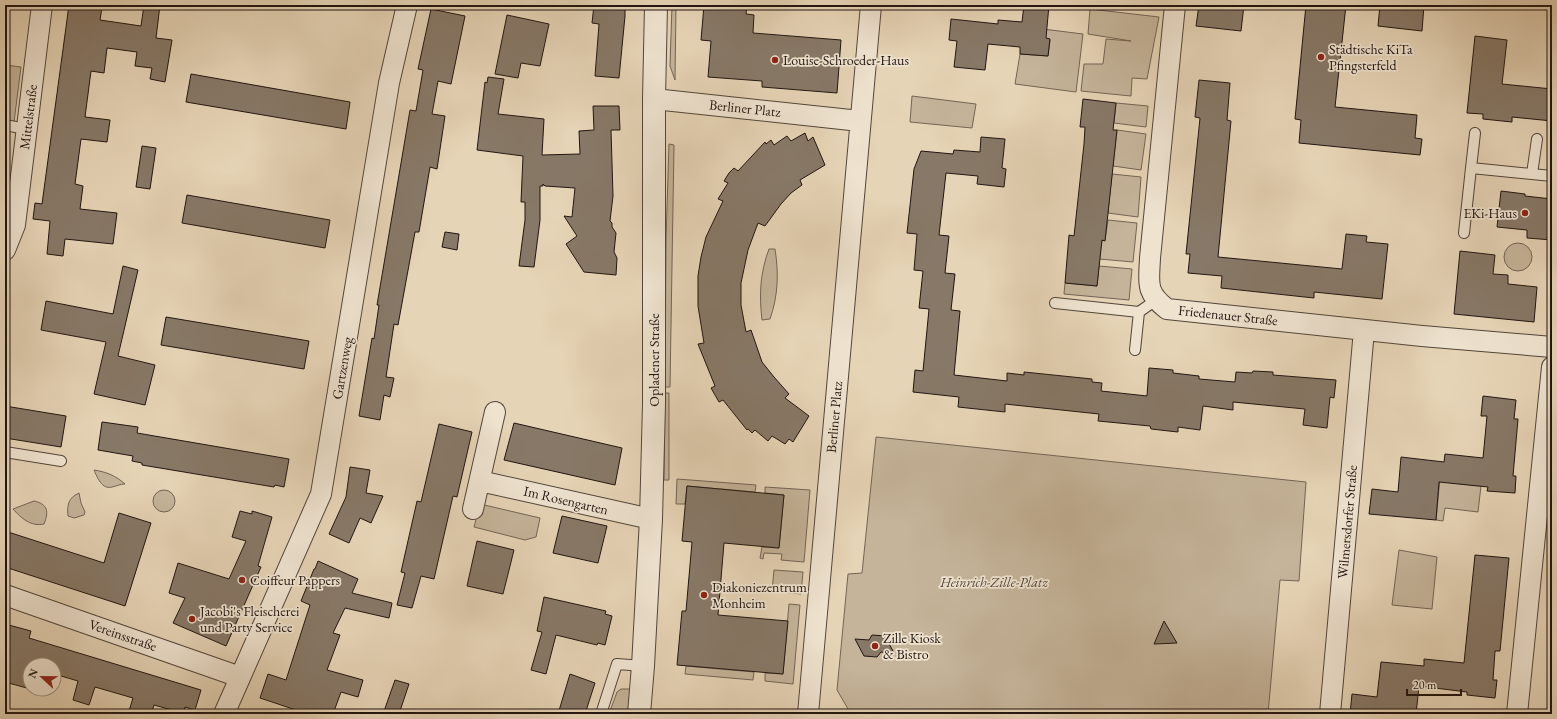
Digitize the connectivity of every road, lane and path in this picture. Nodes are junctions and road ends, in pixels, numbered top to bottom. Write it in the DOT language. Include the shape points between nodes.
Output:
graph roads {
  1 [pos="42,5"];
  2 [pos="407,5"];
  3 [pos="656,5"];
  4 [pos="871,5"];
  5 [pos="1175,5"];
  6 [pos="654,99"];
  7 [pos="860,121"];
  8 [pos="5,125"];
  9 [pos="26,129"];
  10 [pos="1475,133"];
  11 [pos="1537,139"];
  12 [pos="1471,168"];
  13 [pos="1532,174"];
  14 [pos="1552,176"];
  15 [pos="1464,233"];
  16 [pos="5,250"];
  17 [pos="1156,300"];
  18 [pos="1055,303"];
  19 [pos="1139,312"];
  20 [pos="1364,330"];
  21 [pos="1552,348"];
  22 [pos="1135,350"];
  23 [pos="1552,367"];
  24 [pos="495,412"];
  25 [pos="5,452"];
  26 [pos="61,461"];
  27 [pos="480,481"];
  28 [pos="473,509"];
  29 [pos="651,519"];
  30 [pos="5,595"];
  31 [pos="643,666"];
  32 [pos="240,676"];
  33 [pos="231,712"];
  34 [pos="601,714"];
  35 [pos="639,714"];
  36 [pos="808,714"];
  37 [pos="1330,714"];
  38 [pos="1517,714"];
  1 -- 9 [label="street, Mittelstraße"];
  2 -- 32 [label="street, Gartzenweg" via="389,83 320,494"];
  3 -- 6 [label="street, Opladener Straße"];
  4 -- 7 [label="street, Berliner Platz"];
  5 -- 17 [label="street" via="1148,285"];
  6 -- 7 [label="street, Berliner Platz"];
  6 -- 29 [label="street, Opladener Straße" via="654,404"];
  7 -- 36 [label="street, Berliner Platz"];
  8 -- 9 [label="lane"];
  9 -- 16 [label="street, Mittelstraße" via="15,225"];
  10 -- 12 [label="lane"];
  11 -- 13 [label="lane"];
  12 -- 13 [label="lane"];
  12 -- 15 [label="lane"];
  13 -- 14 [label="lane"];
  17 -- 19 [label="lane"];
  17 -- 20 [label="street, Friedenauer Straße" via="1167,309"];
  18 -- 19 [label="lane"];
  19 -- 22 [label="lane"];
  20 -- 21 [label="street, Friedenauer Straße"];
  20 -- 37 [label="street, Wilmersdorfer Straße"];
  23 -- 38 [label="street"];
  24 -- 27 [label="street"];
  25 -- 26 [label="lane"];
  27 -- 28 [label="street"];
  27 -- 29 [label="street, Im Rosengarten"];
  29 -- 31 [label="street, Opladener Straße"];
  30 -- 32 [label="street, Vereinsstraße"];
  31 -- 34 [label="lane" via="617,664"];
  31 -- 35 [label="street, Opladener Straße"];
  32 -- 33 [label="street, Gartzenweg"];
}
